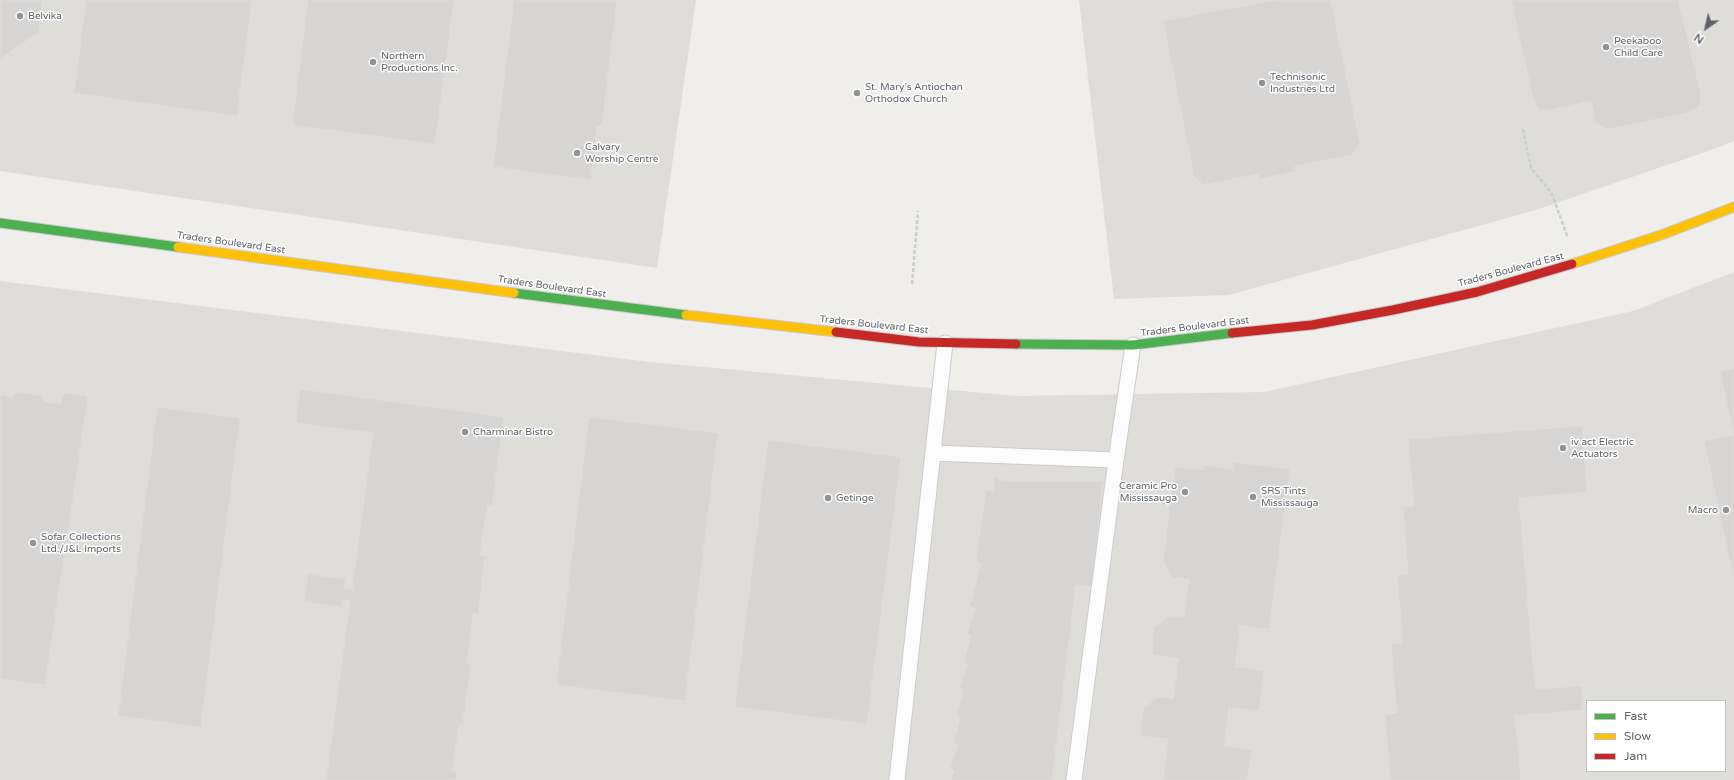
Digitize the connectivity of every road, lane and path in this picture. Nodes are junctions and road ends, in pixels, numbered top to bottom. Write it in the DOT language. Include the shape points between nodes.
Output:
graph roads {
  1 [pos="1523,129"];
  2 [pos="1734,207"];
  3 [pos="918,211"];
  4 [pos="0,223"];
  5 [pos="1578,263"];
  6 [pos="912,284"];
  7 [pos="946,343"];
  8 [pos="1133,345"];
  9 [pos="933,453"];
  10 [pos="1116,460"];
  11 [pos="897,780"];
  12 [pos="1074,780"];
  1 -- 5 [label="path" via="1532,168 1551,192"];
  2 -- 5 [label="street, Traders Boulevard East"];
  3 -- 6 [label="path"];
  4 -- 7 [label="street, Traders Boulevard East" via="603,305"];
  5 -- 8 [label="street, Traders Boulevard East" via="1504,285 1312,325"];
  7 -- 8 [label="street, Traders Boulevard East"];
  7 -- 9 [label="lane"];
  8 -- 10 [label="lane"];
  9 -- 10 [label="lane"];
  9 -- 11 [label="lane"];
  10 -- 12 [label="lane"];
}
